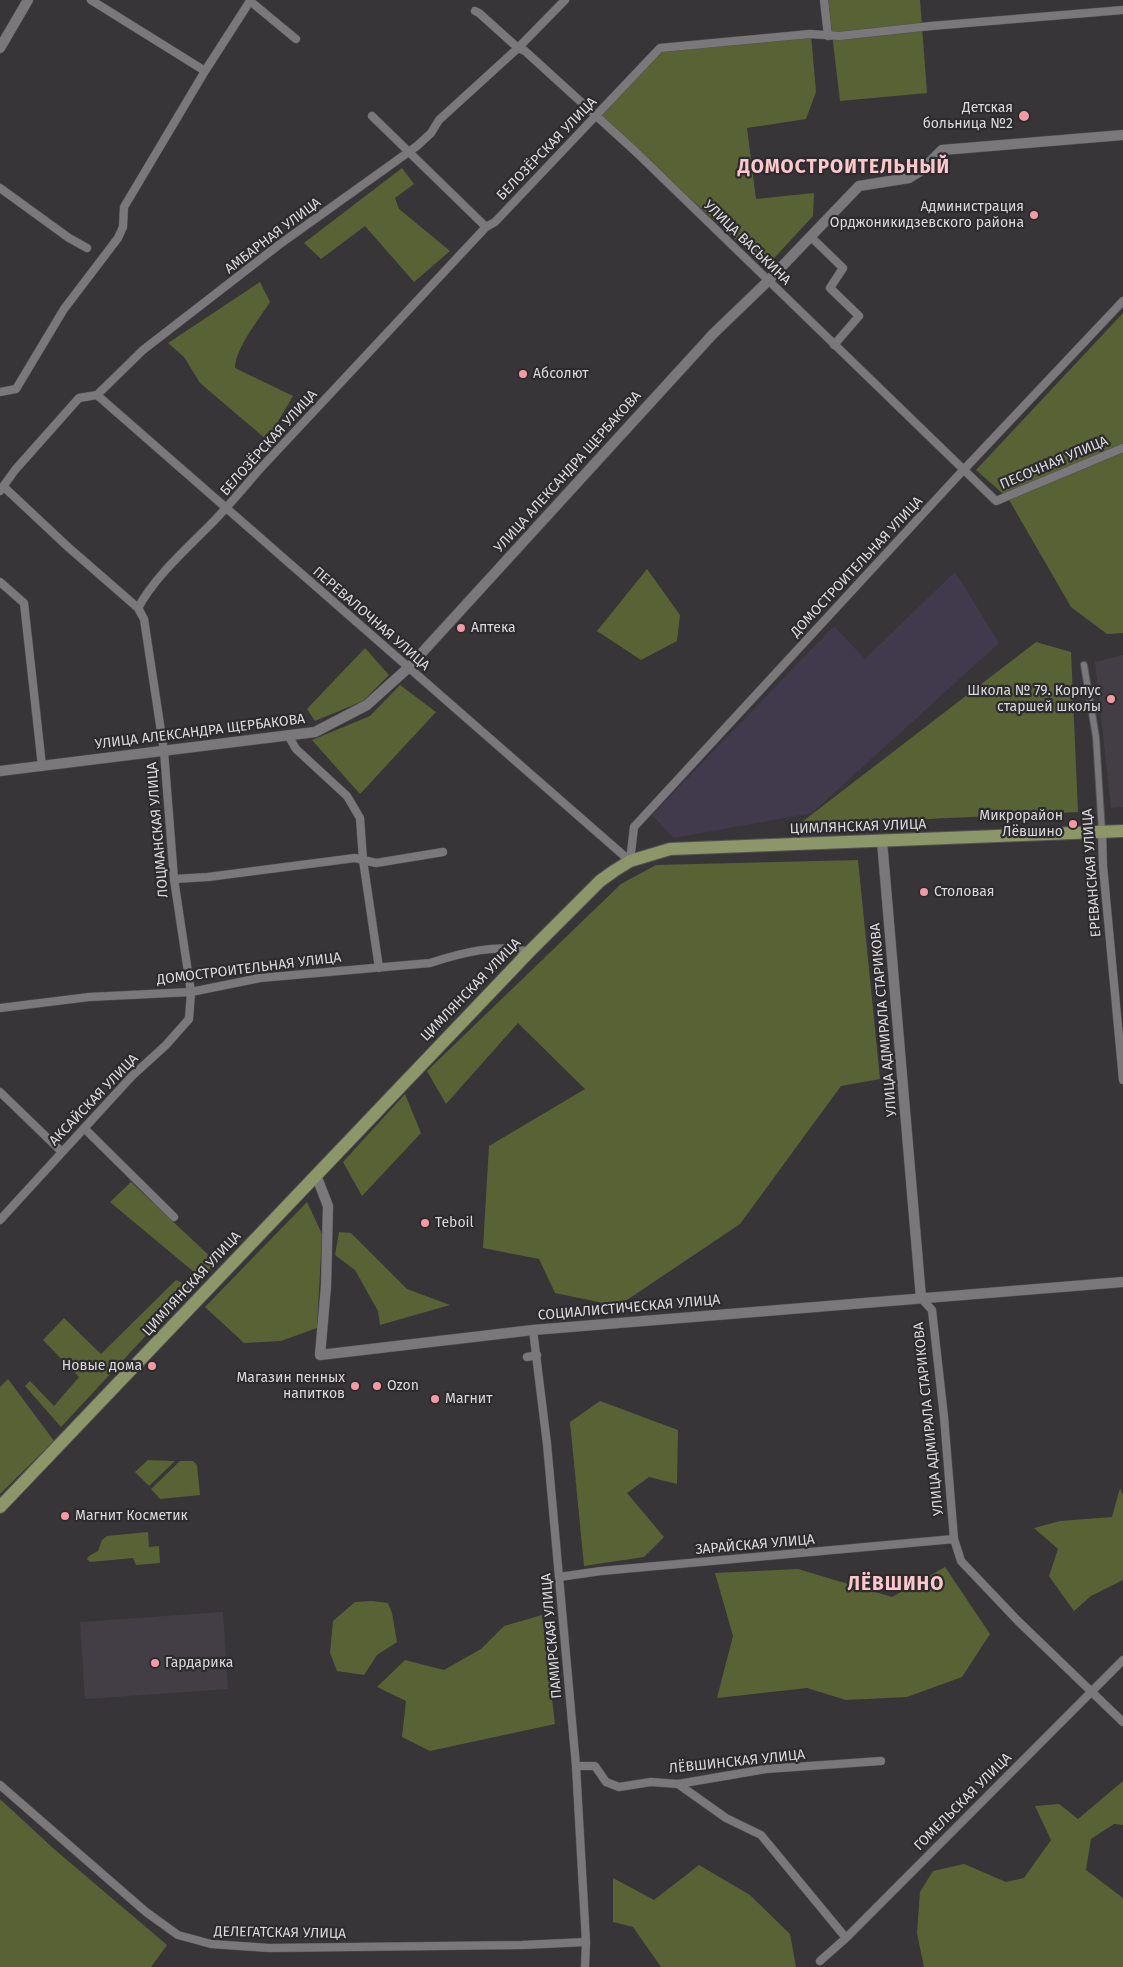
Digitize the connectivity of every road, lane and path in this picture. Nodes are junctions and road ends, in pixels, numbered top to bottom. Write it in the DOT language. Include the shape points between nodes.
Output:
graph roads {
  1 [pos="28,0"];
  2 [pos="91,0"];
  3 [pos="565,0"];
  4 [pos="824,0"];
  5 [pos="250,1"];
  6 [pos="1123,10"];
  7 [pos="475,11"];
  8 [pos="828,36"];
  9 [pos="296,39"];
  10 [pos="0,48"];
  11 [pos="518,48"];
  12 [pos="205,71"];
  13 [pos="372,116"];
  14 [pos="596,116"];
  15 [pos="1123,135"];
  16 [pos="408,152"];
  17 [pos="0,188"];
  18 [pos="486,227"];
  19 [pos="811,237"];
  20 [pos="87,248"];
  21 [pos="768,281"];
  22 [pos="1123,301"];
  23 [pos="834,345"];
  24 [pos="4,392"];
  25 [pos="97,395"];
  26 [pos="1123,448"];
  27 [pos="963,470"];
  28 [pos="2,489"];
  29 [pos="996,501"];
  30 [pos="226,508"];
  31 [pos="0,582"];
  32 [pos="138,608"];
  33 [pos="1084,665"];
  34 [pos="408,668"];
  35 [pos="288,735"];
  36 [pos="164,751"];
  37 [pos="42,766"];
  38 [pos="0,771"];
  39 [pos="1123,831"];
  40 [pos="1102,832"];
  41 [pos="882,841"];
  42 [pos="443,852"];
  43 [pos="363,860"];
  44 [pos="630,861"];
  45 [pos="174,879"];
  46 [pos="528,952"];
  47 [pos="379,968"];
  48 [pos="191,992"];
  49 [pos="0,1008"];
  50 [pos="1123,1080"];
  51 [pos="0,1092"];
  52 [pos="84,1128"];
  53 [pos="62,1152"];
  54 [pos="316,1175"];
  55 [pos="174,1217"];
  56 [pos="0,1220"];
  57 [pos="1123,1282"];
  58 [pos="921,1298"];
  59 [pos="534,1330"];
  60 [pos="537,1356"];
  61 [pos="527,1357"];
  62 [pos="0,1507"];
  63 [pos="954,1540"];
  64 [pos="559,1578"];
  65 [pos="1123,1660"];
  66 [pos="1092,1690"];
  67 [pos="1123,1722"];
  68 [pos="882,1761"];
  69 [pos="576,1766"];
  70 [pos="678,1784"];
  71 [pos="0,1785"];
  72 [pos="846,1938"];
  73 [pos="586,1942"];
  74 [pos="820,1961"];
  75 [pos="585,1967"];
  1 -- 10 [label="street"];
  2 -- 12 [label="street"];
  3 -- 11 [label="street, АМБАРНАЯ УЛИЦА"];
  4 -- 8 [label="street"];
  5 -- 9 [label="street"];
  5 -- 12 [label="street"];
  6 -- 8 [label="street, БЕЛОЗЁРСКАЯ УЛИЦА"];
  7 -- 11 [label="street, УЛИЦА ВАСЬКИНА"];
  8 -- 14 [label="street, БЕЛОЗЁРСКАЯ УЛИЦА" via="810,34 660,48"];
  11 -- 14 [label="street, УЛИЦА ВАСЬКИНА"];
  11 -- 16 [label="street, АМБАРНАЯ УЛИЦА"];
  12 -- 24 [label="street" via="124,207 123,227 118,238 64,309 16,389"];
  13 -- 16 [label="street"];
  14 -- 18 [label="street, БЕЛОЗЁРСКАЯ УЛИЦА" via="495,222"];
  14 -- 21 [label="street, УЛИЦА ВАСЬКИНА"];
  15 -- 19 [label="street, УЛИЦА АЛЕКСАНДРА ЩЕРБАКОВА" via="942,150 909,178 859,186"];
  16 -- 18 [label="street"];
  16 -- 25 [label="street, АМБАРНАЯ УЛИЦА" via="280,244 143,350"];
  17 -- 20 [label="street"];
  18 -- 30 [label="street, БЕЛОЗЁРСКАЯ УЛИЦА"];
  19 -- 21 [label="street, УЛИЦА АЛЕКСАНДРА ЩЕРБАКОВА"];
  19 -- 23 [label="street" via="843,268 830,288 859,316"];
  21 -- 23 [label="street, УЛИЦА ВАСЬКИНА"];
  21 -- 34 [label="street, УЛИЦА АЛЕКСАНДРА ЩЕРБАКОВА" via="713,334"];
  22 -- 27 [label="street, ДОМОСТРОИТЕЛЬНАЯ УЛИЦА"];
  23 -- 27 [label="street, УЛИЦА ВАСЬКИНА"];
  25 -- 28 [label="street, АМБАРНАЯ УЛИЦА" via="79,398 14,470"];
  25 -- 30 [label="street, ПЕРЕВАЛОЧНАЯ УЛИЦА"];
  26 -- 29 [label="street, ПЕСОЧНАЯ УЛИЦА"];
  27 -- 29 [label="street, УЛИЦА ВАСЬКИНА"];
  27 -- 44 [label="street, ДОМОСТРОИТЕЛЬНАЯ УЛИЦА" via="634,827"];
  28 -- 32 [label="street"];
  30 -- 32 [label="street, БЕЛОЗЁРСКАЯ УЛИЦА" via="145,595"];
  30 -- 34 [label="street, ПЕРЕВАЛОЧНАЯ УЛИЦА"];
  31 -- 37 [label="street" via="24,603"];
  32 -- 36 [label="street, ЛОЦМАНСКАЯ УЛИЦА" via="144,619"];
  33 -- 40 [label="street, ЕРЕВАНСКАЯ УЛИЦА" via="1096,736"];
  34 -- 35 [label="street, УЛИЦА АЛЕКСАНДРА ЩЕРБАКОВА" via="367,705 315,732"];
  34 -- 44 [label="street, ПЕРЕВАЛОЧНАЯ УЛИЦА"];
  35 -- 36 [label="street, УЛИЦА АЛЕКСАНДРА ЩЕРБАКОВА"];
  35 -- 43 [label="street" via="296,749 347,796 360,818"];
  36 -- 37 [label="street, УЛИЦА АЛЕКСАНДРА ЩЕРБАКОВА"];
  36 -- 45 [label="street, ЛОЦМАНСКАЯ УЛИЦА"];
  37 -- 38 [label="street, УЛИЦА АЛЕКСАНДРА ЩЕРБАКОВА"];
  39 -- 40 [label="main road, ЦИМЛЯНСКАЯ УЛИЦА"];
  40 -- 41 [label="main road, ЦИМЛЯНСКАЯ УЛИЦА"];
  40 -- 50 [label="street, ЕРЕВАНСКАЯ УЛИЦА"];
  41 -- 44 [label="main road, ЦИМЛЯНСКАЯ УЛИЦА" via="670,849"];
  41 -- 58 [label="street, УЛИЦА АДМИРАЛА СТАРИКОВА"];
  42 -- 43 [label="street" via="376,863"];
  43 -- 45 [label="street" via="355,858"];
  43 -- 47 [label="street"];
  44 -- 46 [label="main road, ЦИМЛЯНСКАЯ УЛИЦА" via="600,881"];
  45 -- 48 [label="street, ЛОЦМАНСКАЯ УЛИЦА"];
  46 -- 47 [label="street, ДОМОСТРОИТЕЛЬНАЯ УЛИЦА" via="512,947 457,954 430,963"];
  46 -- 54 [label="main road, ЦИМЛЯНСКАЯ УЛИЦА"];
  47 -- 48 [label="street, ДОМОСТРОИТЕЛЬНАЯ УЛИЦА" via="260,978"];
  48 -- 49 [label="street, ДОМОСТРОИТЕЛЬНАЯ УЛИЦА" via="89,997"];
  48 -- 52 [label="street, АКСАЙСКАЯ УЛИЦА" via="189,1019"];
  51 -- 53 [label="street"];
  52 -- 53 [label="street, АКСАЙСКАЯ УЛИЦА"];
  52 -- 55 [label="street"];
  53 -- 56 [label="street, АКСАЙСКАЯ УЛИЦА"];
  54 -- 59 [label="street, СОЦИАЛИСТИЧЕСКАЯ УЛИЦА" via="328,1206 320,1355"];
  54 -- 62 [label="main road, ЦИМЛЯНСКАЯ УЛИЦА"];
  57 -- 58 [label="street, СОЦИАЛИСТИЧЕСКАЯ УЛИЦА"];
  58 -- 59 [label="street, СОЦИАЛИСТИЧЕСКАЯ УЛИЦА"];
  58 -- 63 [label="street, УЛИЦА АДМИРАЛА СТАРИКОВА" via="932,1310"];
  59 -- 60 [label="street, ПАМИРСКАЯ УЛИЦА"];
  60 -- 61 [label="street"];
  60 -- 64 [label="street, ПАМИРСКАЯ УЛИЦА"];
  63 -- 64 [label="street, ЗАРАЙСКАЯ УЛИЦА" via="601,1571"];
  63 -- 66 [label="street, УЛИЦА АДМИРАЛА СТАРИКОВА" via="967,1569"];
  64 -- 69 [label="street, ПАМИРСКАЯ УЛИЦА"];
  65 -- 66 [label="street, ГОМЕЛЬСКАЯ УЛИЦА"];
  66 -- 67 [label="street, УЛИЦА АДМИРАЛА СТАРИКОВА"];
  66 -- 72 [label="street, ГОМЕЛЬСКАЯ УЛИЦА"];
  68 -- 70 [label="street, ЛЁВШИНСКАЯ УЛИЦА" via="766,1769"];
  69 -- 70 [label="street, ЛЁВШИНСКАЯ УЛИЦА" via="594,1766 606,1782 619,1788 651,1782"];
  69 -- 73 [label="street, ПАМИРСКАЯ УЛИЦА"];
  70 -- 72 [label="street" via="726,1818 761,1835"];
  71 -- 73 [label="street, ДЕЛЕГАТСКАЯ УЛИЦА" via="146,1912 178,1935 211,1944 288,1948"];
  72 -- 74 [label="street, ГОМЕЛЬСКАЯ УЛИЦА"];
  73 -- 75 [label="street, ПАМИРСКАЯ УЛИЦА"];
}
